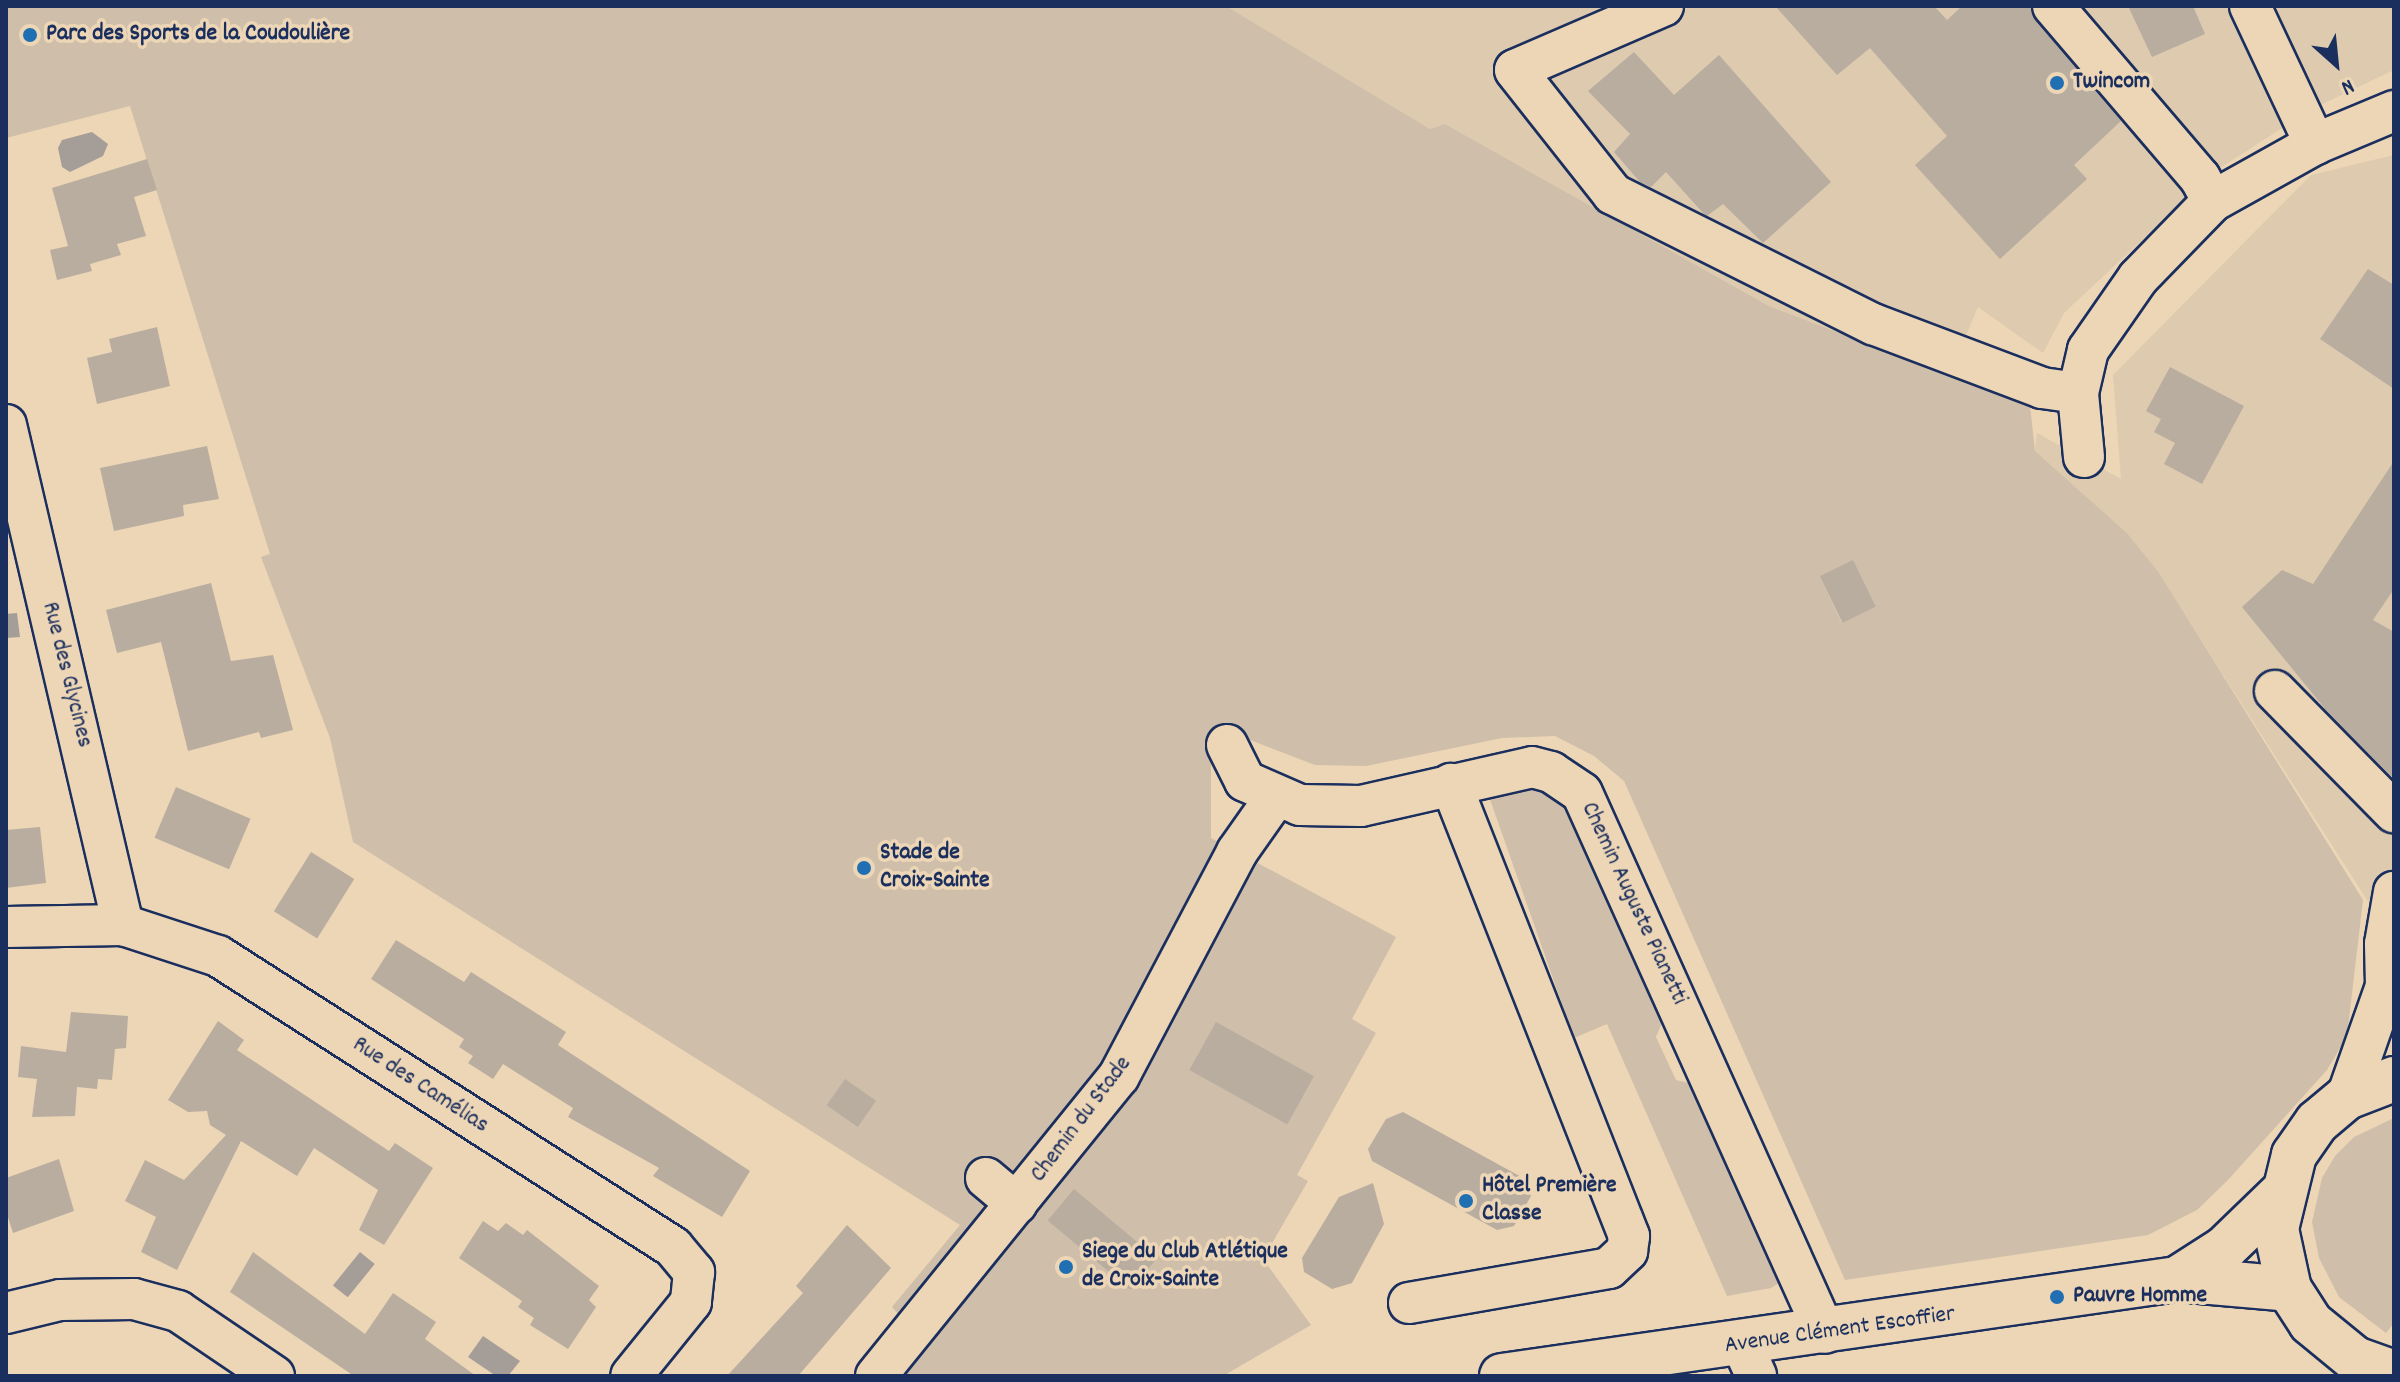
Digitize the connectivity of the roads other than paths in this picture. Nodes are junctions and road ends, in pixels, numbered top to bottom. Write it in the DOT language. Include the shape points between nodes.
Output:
graph roads {
  1 [pos="1663,6"];
  2 [pos="2053,6"];
  3 [pos="2250,6"];
  4 [pos="2394,111"];
  5 [pos="2315,144"];
  6 [pos="2213,201"];
  7 [pos="2078,393"];
  8 [pos="6,425"];
  9 [pos="2084,457"];
  10 [pos="2275,691"];
  11 [pos="1227,745"];
  12 [pos="1451,784"];
  13 [pos="1275,798"];
  14 [pos="2394,812"];
  15 [pos="2394,892"];
  16 [pos="123,925"];
  17 [pos="6,927"];
  18 [pos="2390,993"];
  19 [pos="2394,1079"];
  20 [pos="2347,1097"];
  21 [pos="986,1178"];
  22 [pos="2280,1195"];
  23 [pos="1017,1204"];
  24 [pos="2177,1279"];
  25 [pos="2289,1289"];
  26 [pos="1409,1303"];
  27 [pos="6,1313"];
  28 [pos="1825,1333"];
  29 [pos="1749,1360"];
  30 [pos="2374,1369"];
  31 [pos="274,1376"];
  32 [pos="631,1376"];
  33 [pos="876,1376"];
  34 [pos="1502,1376"];
  1 -- 7 [label="street" via="1515,70 1613,194 1873,324 2042,388"];
  2 -- 6 [label="street" via="2200,178"];
  3 -- 5 [label="street"];
  4 -- 5 [label="street"];
  5 -- 6 [label="street"];
  6 -- 7 [label="street" via="2138,278 2088,350"];
  7 -- 9 [label="street"];
  8 -- 16 [label="street, Rue des Glycines" via="122,903"];
  10 -- 14 [label="street"];
  11 -- 13 [label="street, Chemin Auguste Pianetti" via="1245,781"];
  12 -- 13 [label="street, Chemin Auguste Pianetti" via="1361,806 1327,808"];
  12 -- 26 [label="street" via="1629,1236 1627,1251 1609,1268"];
  12 -- 28 [label="street, Chemin Auguste Pianetti" via="1532,767 1551,772 1582,793"];
  13 -- 23 [label="street, Chemin du Stade" via="1237,852 1131,1058"];
  15 -- 18 [label="street" via="2385,934"];
  16 -- 17 [label="street, Rue des Camélias"];
  16 -- 32 [label="street, Rue des Camélias" via="218,956 673,1247 694,1272 691,1302"];
  18 -- 20 [label="street"];
  19 -- 20 [label="main road"];
  20 -- 22 [label="main road" via="2317,1122 2294,1155"];
  21 -- 23 [label="street"];
  22 -- 24 [label="main road, Avenue Clément Escoffier" via="2234,1241"];
  22 -- 25 [label="main road" via="2276,1229"];
  23 -- 33 [label="street, Chemin du Stade"];
  24 -- 25 [label="main road, Avenue Clément Escoffier"];
  24 -- 28 [label="main road, Avenue Clément Escoffier"];
  25 -- 30 [label="main road" via="2311,1323"];
  27 -- 31 [label="street" via="60,1300 134,1299 178,1311"];
  28 -- 29 [label="main road, Avenue Clément Escoffier"];
  29 -- 34 [label="main road, Avenue Clément Escoffier"];
}
